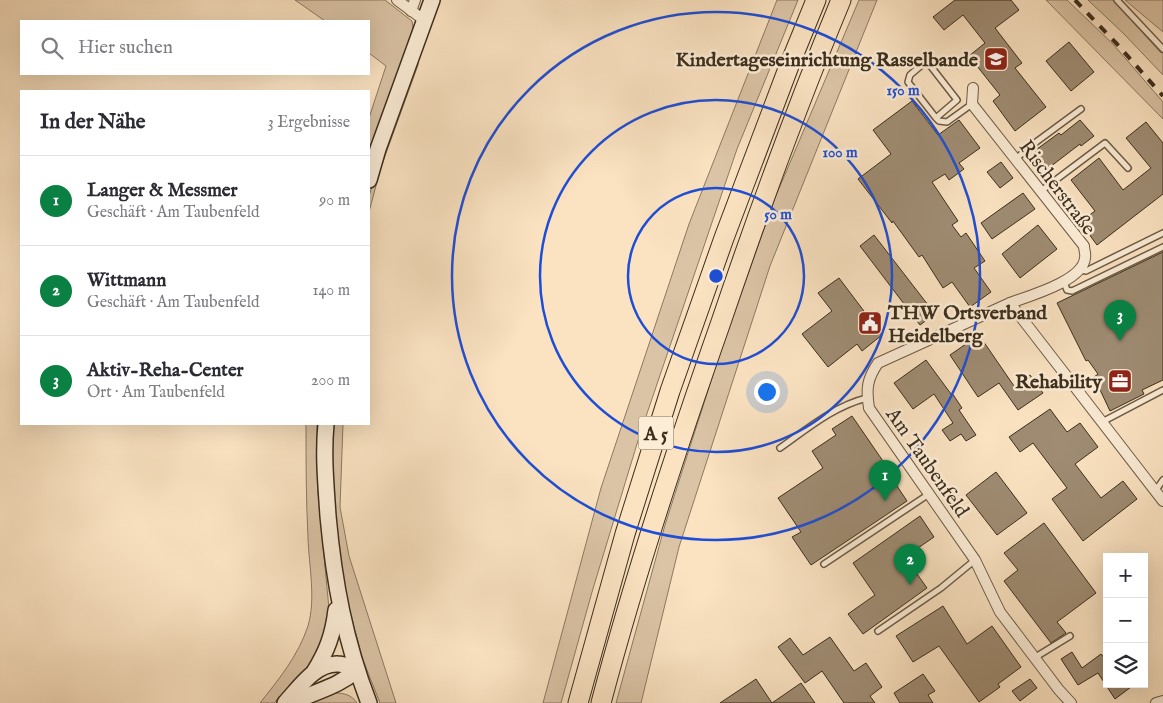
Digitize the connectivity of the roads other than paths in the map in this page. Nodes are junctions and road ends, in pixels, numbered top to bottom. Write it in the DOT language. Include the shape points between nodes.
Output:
graph roads {
  1 [pos="397,0"];
  2 [pos="415,0"];
  3 [pos="432,0"];
  4 [pos="816,0"];
  5 [pos="841,0"];
  6 [pos="1117,0"];
  7 [pos="411,11"];
  8 [pos="424,20"];
  9 [pos="1163,49"];
  10 [pos="973,88"];
  11 [pos="972,104"];
  12 [pos="1081,108"];
  13 [pos="936,118"];
  14 [pos="1016,160"];
  15 [pos="1128,168"];
  16 [pos="370,177"];
  17 [pos="1040,191"];
  18 [pos="1163,233"];
  19 [pos="1163,247"];
  20 [pos="1080,270"];
  21 [pos="1064,282"];
  22 [pos="1010,303"];
  23 [pos="1163,390"];
  24 [pos="867,398"];
  25 [pos="1102,422"];
  26 [pos="326,425"];
  27 [pos="780,448"];
  28 [pos="1163,480"];
  29 [pos="1156,491"];
  30 [pos="929,494"];
  31 [pos="1163,501"];
  32 [pos="974,560"];
  33 [pos="824,564"];
  34 [pos="338,596"];
  35 [pos="878,631"];
  36 [pos="1070,636"];
  37 [pos="1034,658"];
  38 [pos="357,670"];
  39 [pos="314,672"];
  40 [pos="328,689"];
  41 [pos="1163,701"];
  42 [pos="285,703"];
  43 [pos="293,703"];
  44 [pos="365,703"];
  45 [pos="369,703"];
  46 [pos="578,703"];
  47 [pos="601,703"];
  48 [pos="1071,703"];
  49 [pos="1156,703"];
  1 -- 7 [label="street"];
  2 -- 7 [label="street"];
  3 -- 8 [label="main road"];
  4 -- 46 [label="highway, A 5" via="737,204 670,391 625,534"];
  5 -- 47 [label="highway, A 5" via="757,217 683,429"];
  6 -- 9 [label="lane"];
  7 -- 8 [label="street"];
  8 -- 16 [label="main road"];
  10 -- 11 [label="street"];
  11 -- 13 [label="lane" via="947,122"];
  11 -- 14 [label="street, Rischerstraße"];
  12 -- 14 [label="lane"];
  13 -- 13 [label="lane" via="908,82 923,64 929,64 957,100"];
  14 -- 17 [label="street, Rischerstraße"];
  15 -- 17 [label="lane" via="1105,143"];
  17 -- 20 [label="street, Rischerstraße" via="1084,246 1085,259"];
  18 -- 20 [label="lane" via="1086,271"];
  19 -- 21 [label="lane" via="1072,291 1067,290"];
  20 -- 21 [label="street"];
  21 -- 22 [label="street"];
  22 -- 24 [label="street, Am Taubenfeld" via="878,363 869,376"];
  22 -- 25 [label="street"];
  23 -- 25 [label="lane"];
  24 -- 27 [label="lane" via="835,410"];
  24 -- 30 [label="street, Am Taubenfeld" via="869,408"];
  25 -- 29 [label="street"];
  26 -- 34 [label="main road" via="325,472"];
  28 -- 29 [label="lane"];
  29 -- 31 [label="street"];
  30 -- 32 [label="street, Am Taubenfeld"];
  30 -- 33 [label="lane"];
  32 -- 35 [label="lane" via="941,588"];
  32 -- 37 [label="street, Am Taubenfeld" via="1000,612"];
  34 -- 38 [label="main road"];
  34 -- 39 [label="main road" via="330,643"];
  36 -- 37 [label="lane"];
  37 -- 48 [label="street, Am Taubenfeld"];
  38 -- 39 [label="main road" via="339,664"];
  38 -- 40 [label="main road"];
  38 -- 45 [label="main road"];
  39 -- 42 [label="main road"];
  40 -- 43 [label="main road"];
  40 -- 44 [label="main road" via="355,693"];
  41 -- 49 [label="street"];
}
